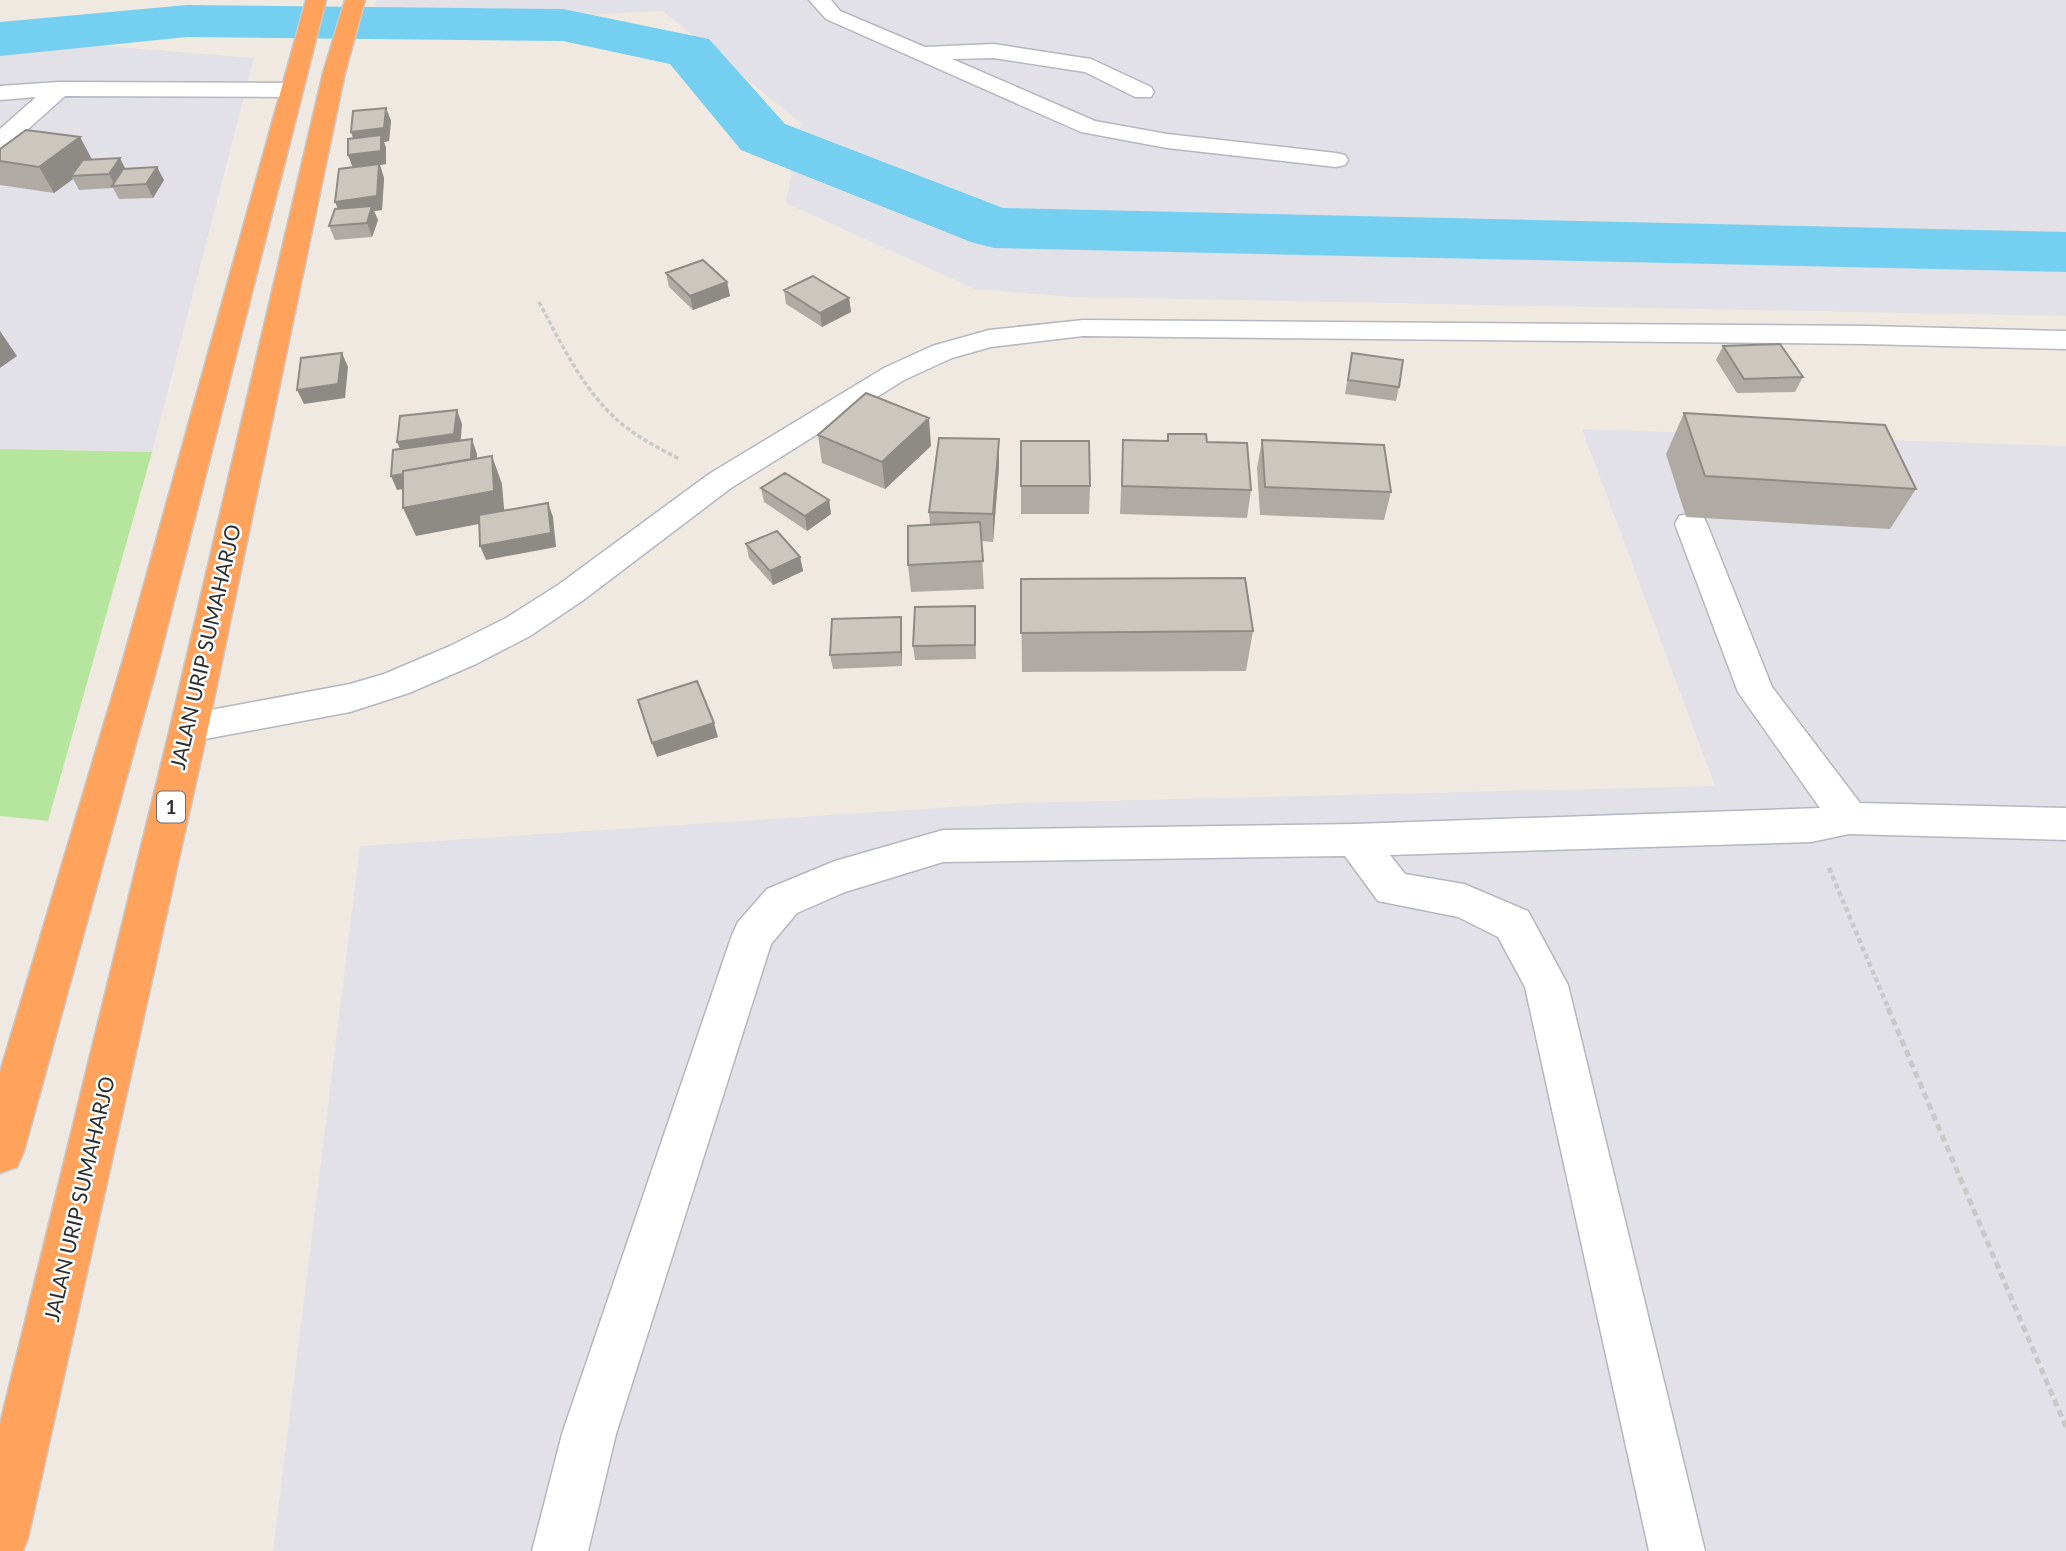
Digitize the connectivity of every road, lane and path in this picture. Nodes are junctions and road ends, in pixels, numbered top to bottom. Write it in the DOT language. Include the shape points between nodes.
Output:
graph roads {
  1 [pos="819,0"];
  2 [pos="314,5"];
  3 [pos="353,5"];
  4 [pos="917,54"];
  5 [pos="294,83"];
  6 [pos="59,89"];
  7 [pos="1143,92"];
  8 [pos="0,93"];
  9 [pos="0,142"];
  10 [pos="1336,160"];
  11 [pos="539,302"];
  12 [pos="2066,340"];
  13 [pos="720,481"];
  14 [pos="1691,524"];
  15 [pos="188,729"];
  16 [pos="1830,822"];
  17 [pos="2066,824"];
  18 [pos="1355,840"];
  19 [pos="14,1049"];
  20 [pos="0,1151"];
  21 [pos="2066,1427"];
  22 [pos="0,1538"];
  23 [pos="560,1551"];
  24 [pos="1677,1551"];
  1 -- 4 [label="street" via="833,15"];
  2 -- 5 [label="highway"];
  3 -- 15 [label="highway, JALAN URIP SUMAHARJO / 1"];
  4 -- 7 [label="street" via="994,51 1090,66"];
  4 -- 10 [label="street" via="1089,127 1167,141"];
  5 -- 6 [label="street"];
  5 -- 19 [label="highway" via="141,660"];
  6 -- 8 [label="street"];
  6 -- 9 [label="street"];
  11 -- 13 [label="path" via="580,375 606,409 646,441"];
  12 -- 13 [label="street" via="1083,328 1036,332 942,352 894,374"];
  13 -- 15 [label="street" via="570,593 463,655 350,698"];
  14 -- 16 [label="street" via="1756,692"];
  15 -- 22 [label="highway, JALAN URIP SUMAHARJO / 1"];
  16 -- 17 [label="street"];
  16 -- 18 [label="street"];
  16 -- 21 [label="path"];
  18 -- 23 [label="street" via="943,846 835,878 782,901 753,935 589,1434"];
  18 -- 24 [label="street" via="1393,889 1464,901 1513,924 1546,985"];
  19 -- 20 [label="highway"];
}
